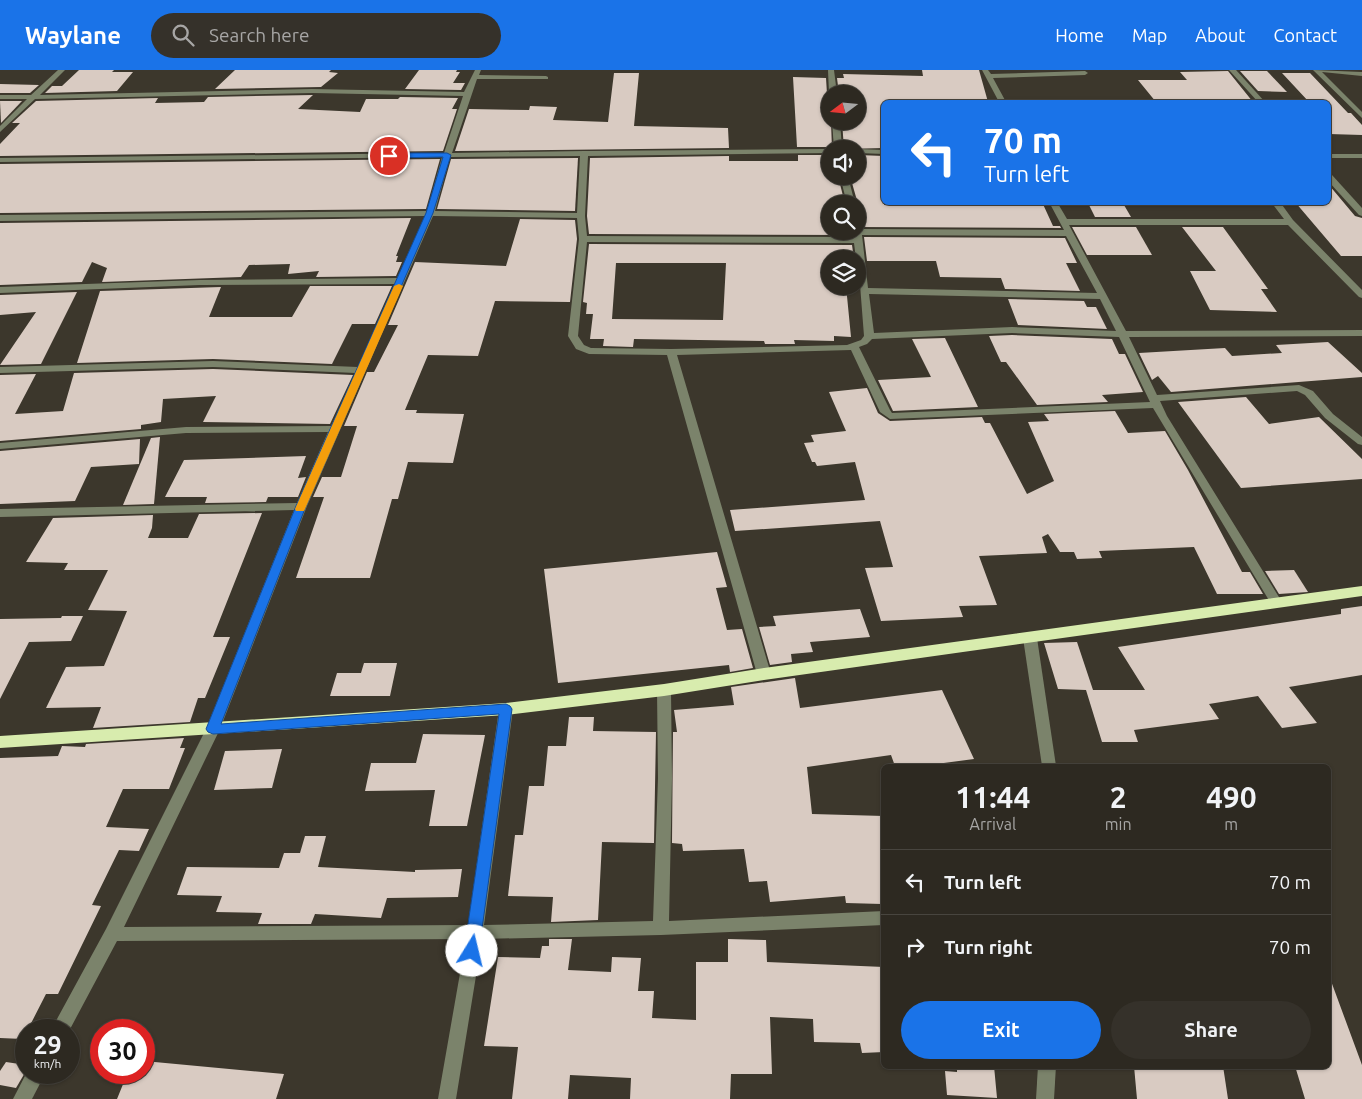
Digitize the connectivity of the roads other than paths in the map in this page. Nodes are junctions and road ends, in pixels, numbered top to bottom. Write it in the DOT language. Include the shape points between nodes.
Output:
graph roads {
  1 [pos="62,70"];
  2 [pos="831,70"];
  3 [pos="1232,70"];
  4 [pos="1317,70"];
  5 [pos="987,73"];
  6 [pos="1085,73"];
  7 [pos="476,74"];
  8 [pos="1362,74"];
  9 [pos="546,78"];
  10 [pos="832,85"];
  11 [pos="467,94"];
  12 [pos="0,97"];
  13 [pos="33,97"];
  14 [pos="1001,100"];
  15 [pos="1260,100"];
  16 [pos="1362,116"];
  17 [pos="0,130"];
  18 [pos="821,151"];
  19 [pos="866,151"];
  20 [pos="881,152"];
  21 [pos="584,153"];
  22 [pos="447,155"];
  23 [pos="1331,156"];
  24 [pos="1362,156"];
  25 [pos="0,160"];
  26 [pos="1331,179"];
  27 [pos="1054,205"];
  28 [pos="1277,205"];
  29 [pos="1362,212"];
  30 [pos="430,213"];
  31 [pos="581,216"];
  32 [pos="0,218"];
  33 [pos="1290,222"];
  34 [pos="1066,228"];
  35 [pos="866,234"];
  36 [pos="821,235"];
  37 [pos="583,239"];
  38 [pos="401,281"];
  39 [pos="0,290"];
  40 [pos="866,292"];
  41 [pos="864,295"];
  42 [pos="1362,295"];
  43 [pos="1102,296"];
  44 [pos="1362,333"];
  45 [pos="1123,334"];
  46 [pos="869,336"];
  47 [pos="854,347"];
  48 [pos="671,352"];
  49 [pos="0,370"];
  50 [pos="362,370"];
  51 [pos="1156,402"];
  52 [pos="335,429"];
  53 [pos="1362,442"];
  54 [pos="0,446"];
  55 [pos="301,506"];
  56 [pos="0,513"];
  57 [pos="1362,592"];
  58 [pos="1276,602"];
  59 [pos="1030,638"];
  60 [pos="764,674"];
  61 [pos="664,690"];
  62 [pos="506,709"];
  63 [pos="213,729"];
  64 [pos="0,742"];
  65 [pos="1049,764"];
  66 [pos="881,918"];
  67 [pos="661,928"];
  68 [pos="475,932"];
  69 [pos="112,934"];
  70 [pos="66,1019"];
  71 [pos="1047,1069"];
  72 [pos="30,1084"];
  73 [pos="22,1099"];
  74 [pos="447,1099"];
  75 [pos="1045,1099"];
  1 -- 13 [label="street"];
  2 -- 10 [label="street"];
  3 -- 15 [label="street"];
  4 -- 8 [label="street"];
  4 -- 16 [label="street"];
  5 -- 6 [label="street"];
  5 -- 14 [label="street"];
  7 -- 9 [label="street"];
  7 -- 11 [label="street"];
  11 -- 13 [label="street" via="312,91"];
  11 -- 22 [label="street"];
  12 -- 13 [label="street"];
  13 -- 17 [label="street"];
  18 -- 21 [label="street"];
  19 -- 20 [label="street"];
  21 -- 22 [label="street"];
  21 -- 31 [label="street"];
  22 -- 25 [label="street"];
  22 -- 30 [label="street"];
  23 -- 24 [label="street"];
  26 -- 29 [label="street"];
  27 -- 34 [label="street"];
  28 -- 33 [label="street"];
  30 -- 31 [label="street"];
  30 -- 32 [label="street"];
  30 -- 38 [label="street"];
  31 -- 37 [label="street"];
  33 -- 34 [label="street"];
  33 -- 42 [label="street"];
  34 -- 35 [label="street"];
  34 -- 43 [label="street"];
  36 -- 37 [label="street"];
  37 -- 48 [label="street" via="575,342 588,351"];
  38 -- 39 [label="street" via="263,280"];
  38 -- 50 [label="street"];
  40 -- 43 [label="street"];
  41 -- 46 [label="street"];
  43 -- 45 [label="street"];
  44 -- 45 [label="street"];
  45 -- 46 [label="street" via="1012,330"];
  45 -- 51 [label="street"];
  46 -- 47 [label="street"];
  47 -- 48 [label="street"];
  47 -- 51 [label="street" via="884,412 890,416"];
  48 -- 60 [label="street"];
  49 -- 50 [label="street" via="213,364"];
  50 -- 52 [label="street"];
  51 -- 53 [label="street" via="1299,388 1309,393 1329,416"];
  51 -- 58 [label="street"];
  52 -- 54 [label="street" via="186,430"];
  52 -- 55 [label="street"];
  55 -- 56 [label="street"];
  55 -- 63 [label="street"];
  57 -- 58 [label="highway"];
  58 -- 59 [label="highway"];
  59 -- 60 [label="highway"];
  59 -- 65 [label="street"];
  60 -- 61 [label="highway"];
  61 -- 62 [label="highway"];
  61 -- 67 [label="street"];
  62 -- 63 [label="highway"];
  62 -- 68 [label="street"];
  63 -- 64 [label="highway"];
  63 -- 69 [label="street"];
  66 -- 67 [label="street"];
  67 -- 68 [label="street"];
  68 -- 69 [label="street"];
  68 -- 74 [label="street"];
  69 -- 70 [label="street"];
  71 -- 75 [label="street"];
  72 -- 73 [label="street"];
}
